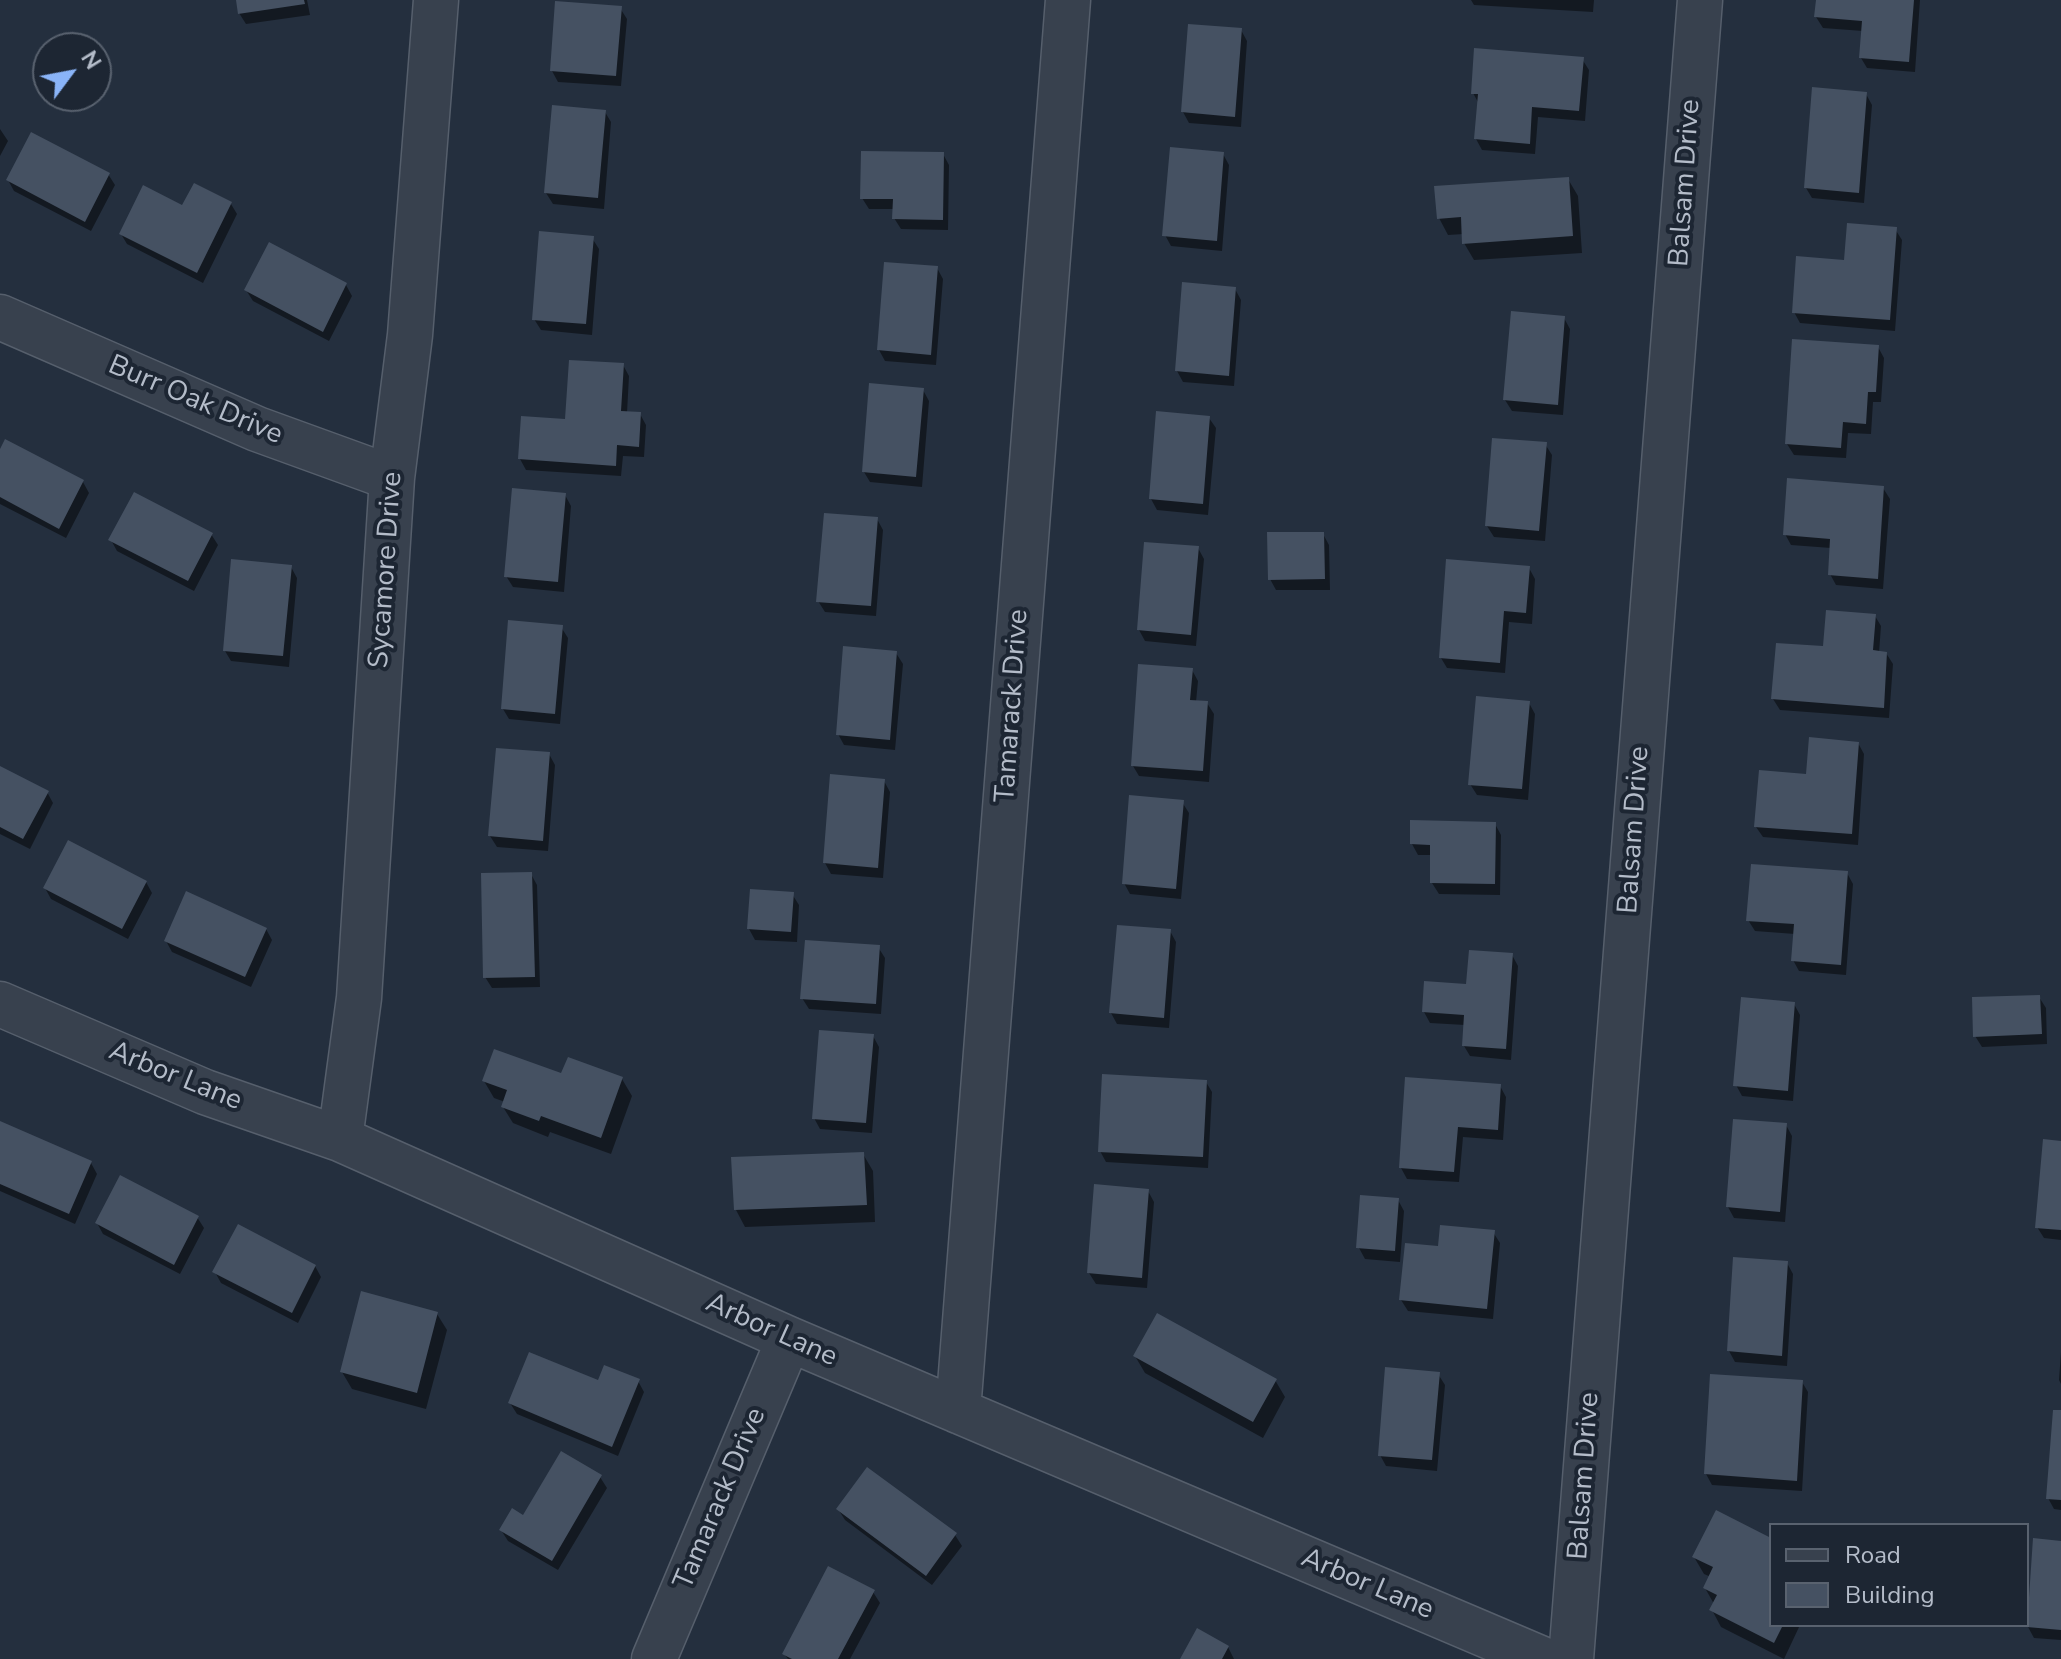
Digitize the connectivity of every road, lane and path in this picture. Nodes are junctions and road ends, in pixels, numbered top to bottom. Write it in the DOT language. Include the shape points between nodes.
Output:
graph roads {
  1 [pos="436,0"];
  2 [pos="1068,0"];
  3 [pos="1700,0"];
  4 [pos="0,317"];
  5 [pos="392,478"];
  6 [pos="0,1004"];
  7 [pos="340,1139"];
  8 [pos="789,1339"];
  9 [pos="958,1411"];
  10 [pos="654,1659"];
  11 [pos="1542,1659"];
  12 [pos="1571,1659"];
  1 -- 5 [label="street, Sycamore Drive" via="410,335"];
  2 -- 9 [label="street, Tamarack Drive"];
  3 -- 12 [label="street, Balsam Drive"];
  4 -- 5 [label="street, Burr Oak Drive" via="257,429"];
  5 -- 7 [label="street, Sycamore Drive" via="359,998"];
  6 -- 7 [label="street, Arbor Lane" via="205,1092"];
  7 -- 8 [label="street, Arbor Lane"];
  8 -- 9 [label="street, Arbor Lane"];
  8 -- 10 [label="street, Tamarack Drive"];
  9 -- 11 [label="street, Arbor Lane"];
}
